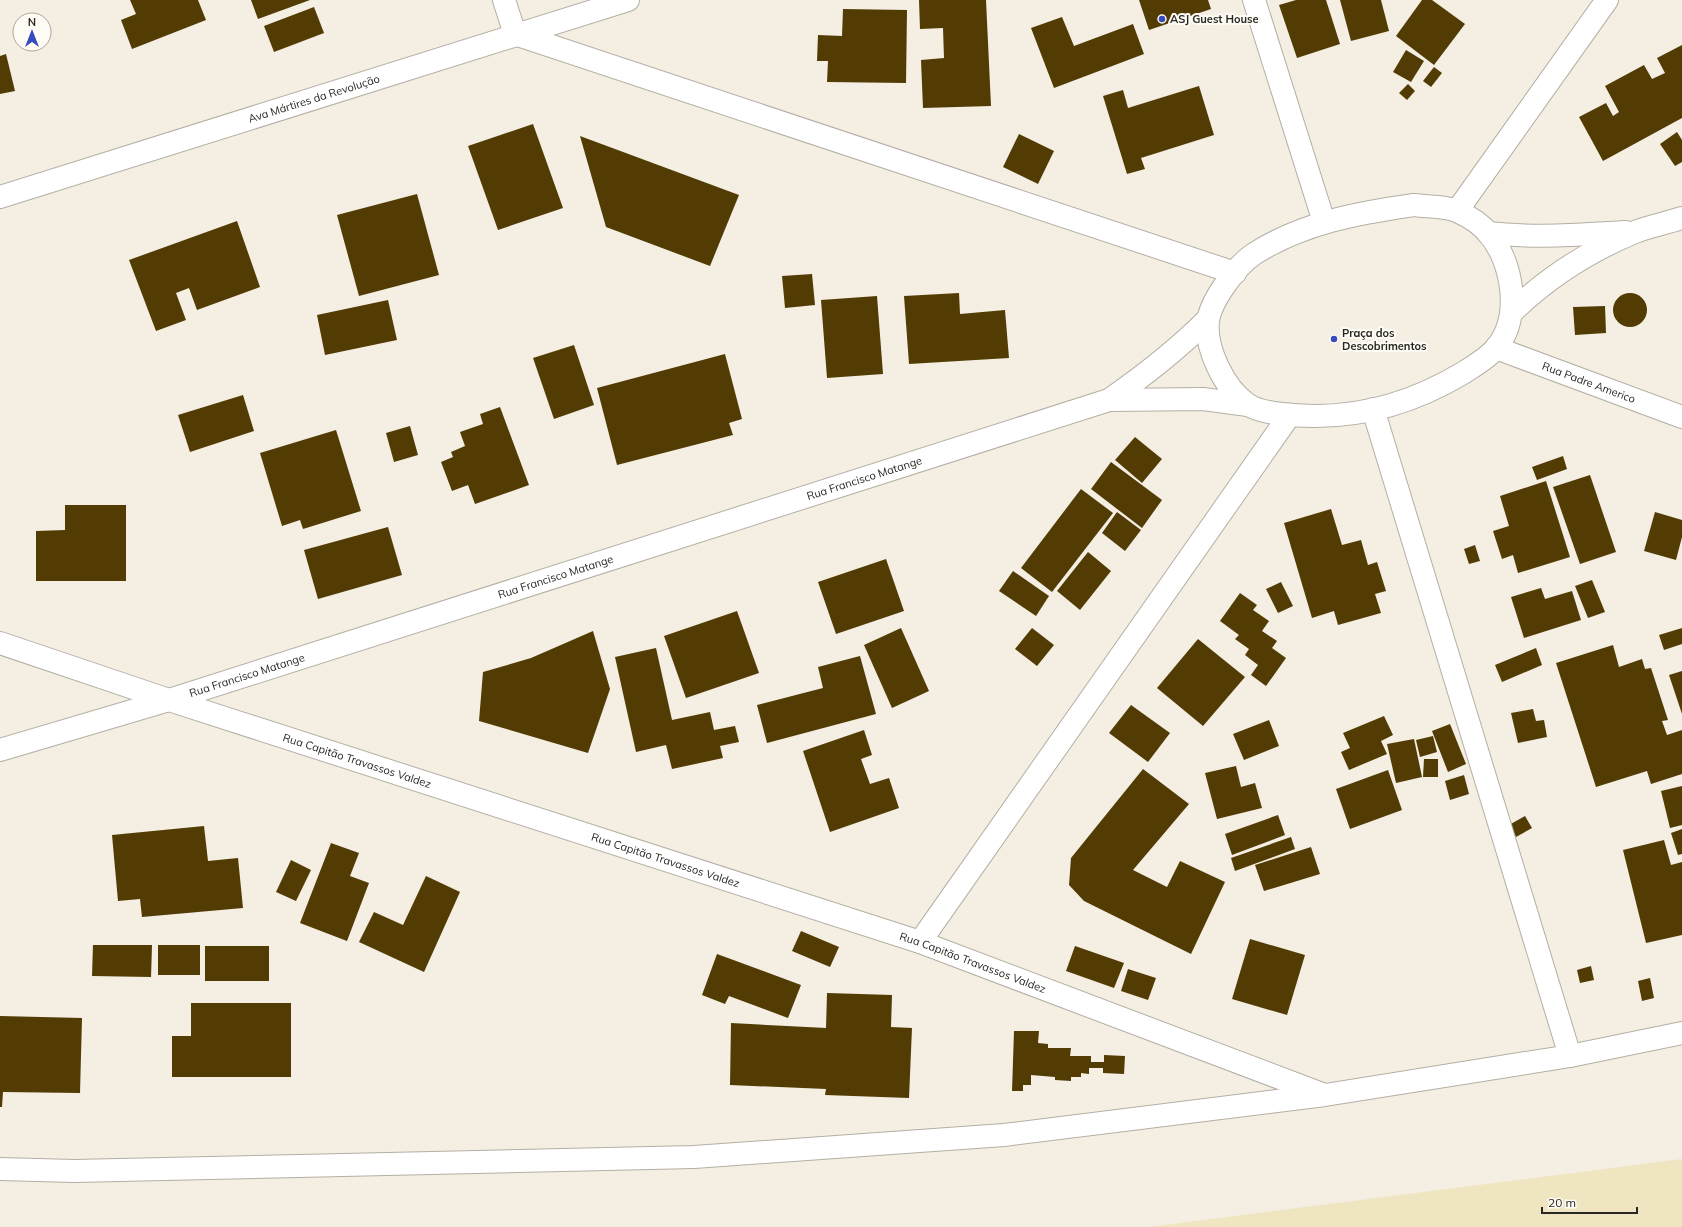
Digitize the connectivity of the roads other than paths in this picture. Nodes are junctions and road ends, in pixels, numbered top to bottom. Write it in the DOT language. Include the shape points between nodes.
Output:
graph roads {
  1 [pos="504,0"];
  2 [pos="628,0"];
  3 [pos="1254,0"];
  4 [pos="1607,0"];
  5 [pos="515,34"];
  6 [pos="0,197"];
  7 [pos="1457,211"];
  8 [pos="1682,218"];
  9 [pos="1324,222"];
  10 [pos="1635,232"];
  11 [pos="1488,233"];
  12 [pos="1235,273"];
  13 [pos="1512,312"];
  14 [pos="1208,319"];
  15 [pos="1496,348"];
  16 [pos="1110,400"];
  17 [pos="1248,405"];
  18 [pos="1373,409"];
  19 [pos="1289,416"];
  20 [pos="1682,417"];
  21 [pos="0,643"];
  22 [pos="169,700"];
  23 [pos="0,750"];
  24 [pos="920,942"];
  25 [pos="1682,1033"];
  26 [pos="1570,1056"];
  27 [pos="1325,1095"];
  28 [pos="0,1169"];
  1 -- 5 [label="street"];
  2 -- 5 [label="street, Ava Mártires da Revolução"];
  3 -- 9 [label="street"];
  4 -- 7 [label="street"];
  5 -- 6 [label="street, Ava Mártires da Revolução"];
  5 -- 12 [label="street"];
  7 -- 9 [label="street" via="1414,205"];
  7 -- 11 [label="street"];
  8 -- 10 [label="street"];
  9 -- 12 [label="street" via="1297,232 1253,255"];
  10 -- 11 [label="street" via="1556,236"];
  10 -- 13 [label="street" via="1577,261 1536,289"];
  11 -- 13 [label="street" via="1500,248 1508,268"];
  12 -- 14 [label="street" via="1216,299"];
  13 -- 15 [label="street"];
  14 -- 16 [label="street" via="1153,369"];
  14 -- 17 [label="street" via="1208,333 1217,366 1231,388"];
  15 -- 18 [label="street" via="1474,366 1437,388 1405,402"];
  15 -- 20 [label="street, Rua Padre Americo"];
  16 -- 17 [label="street" via="1203,399"];
  16 -- 22 [label="street, Rua Francisco Matange"];
  17 -- 19 [label="street"];
  18 -- 19 [label="street" via="1330,416"];
  18 -- 26 [label="street"];
  19 -- 24 [label="street"];
  21 -- 22 [label="street, Rua Capitão Travassos Valdez"];
  22 -- 23 [label="street, Rua Francisco Matange"];
  22 -- 24 [label="street, Rua Capitão Travassos Valdez"];
  24 -- 27 [label="street, Rua Capitão Travassos Valdez"];
  25 -- 26 [label="street"];
  26 -- 27 [label="street"];
  27 -- 28 [label="street" via="1004,1135 694,1157 74,1171"];
}
